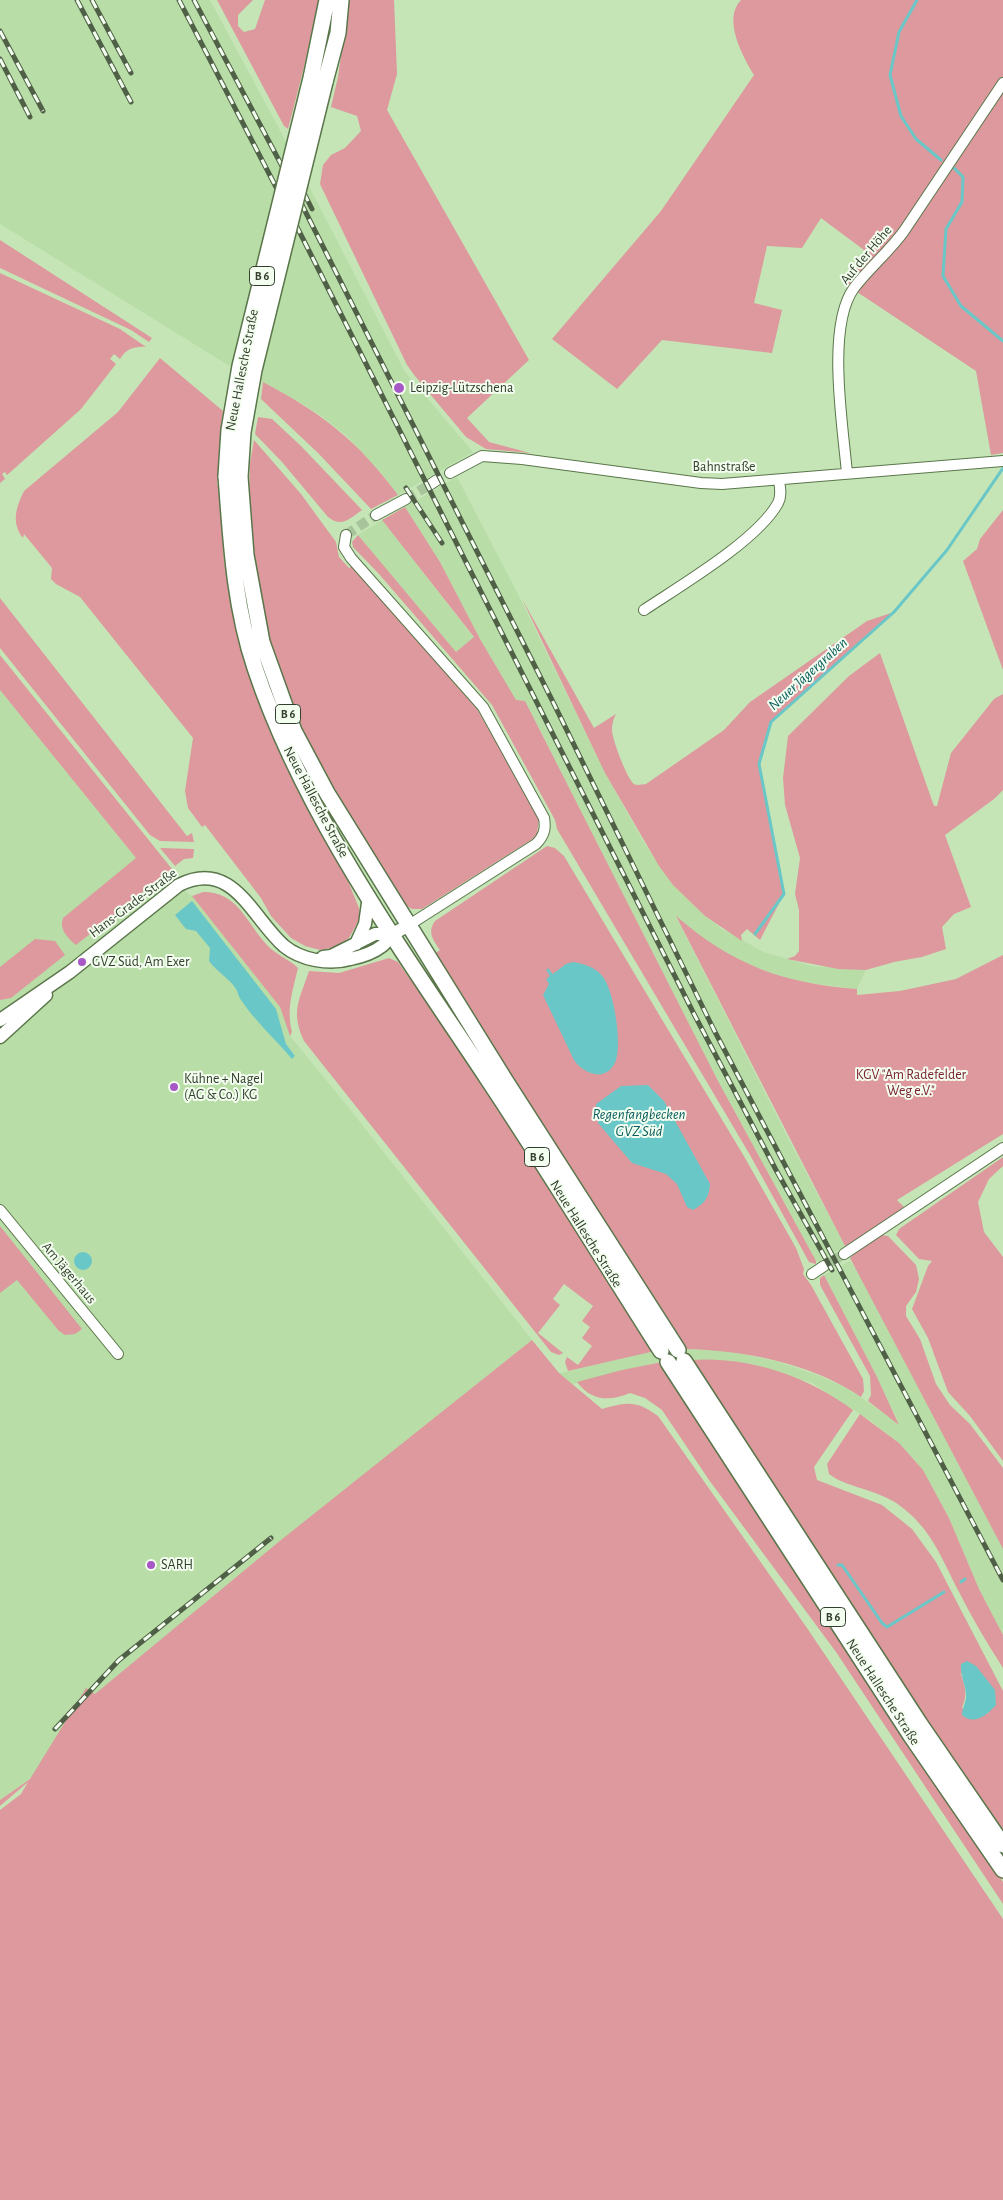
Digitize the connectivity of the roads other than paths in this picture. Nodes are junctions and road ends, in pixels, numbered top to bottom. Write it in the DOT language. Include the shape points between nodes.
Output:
graph roads {
  1 [pos="326,0"];
  2 [pos="341,0"];
  3 [pos="318,80"];
  4 [pos="1003,83"];
  5 [pos="1000,461"];
  6 [pos="450,473"];
  7 [pos="847,473"];
  8 [pos="233,477"];
  9 [pos="779,480"];
  10 [pos="406,499"];
  11 [pos="376,515"];
  12 [pos="346,536"];
  13 [pos="644,610"];
  14 [pos="369,896"];
  15 [pos="409,925"];
  16 [pos="393,934"];
  17 [pos="356,944"];
  18 [pos="310,958"];
  19 [pos="2,1028"];
  20 [pos="1003,1148"];
  21 [pos="0,1210"];
  22 [pos="844,1254"];
  23 [pos="824,1266"];
  24 [pos="812,1274"];
  25 [pos="118,1354"];
  26 [pos="673,1356"];
  27 [pos="1003,1845"];
  28 [pos="1003,1870"];
  1 -- 3 [label="main road, Neue Hallesche Straße / B 6"];
  2 -- 3 [label="main road, Neue Hallesche Straße / B 6" via="338,33"];
  3 -- 8 [label="main road, Neue Hallesche Straße / B 6, bridge" via="240,366 229,430"];
  4 -- 7 [label="street, Auf der Höhe" via="896,243 853,289 844,311 838,354"];
  5 -- 7 [label="street, Bahnstraße"];
  6 -- 9 [label="street, Bahnstraße" via="482,456 701,483"];
  7 -- 9 [label="street, Bahnstraße"];
  8 -- 14 [label="main road, Neue Hallesche Straße / B 6" via="236,596 254,666 281,735 319,812"];
  8 -- 15 [label="main road, Neue Hallesche Straße / B 6" via="262,642 294,731 327,793"];
  9 -- 13 [label="street" via="780,496 765,521 700,573"];
  10 -- 11 [label="street"];
  12 -- 15 [label="street" via="344,547 351,558 483,707 544,818 544,832 536,844"];
  14 -- 16 [label="main road, Neue Hallesche Straße / B 6"];
  14 -- 17 [label="street" via="366,924"];
  15 -- 16 [label="street, Hans-Grade-Straße"];
  15 -- 26 [label="main road, Neue Hallesche Straße / B 6"];
  16 -- 17 [label="street, Hans-Grade-Straße" via="375,934"];
  16 -- 18 [label="street, Hans-Grade-Straße" via="377,949 349,960 332,963"];
  16 -- 26 [label="main road, Neue Hallesche Straße / B 6"];
  17 -- 18 [label="street, Hans-Grade-Straße" via="331,956"];
  18 -- 19 [label="street, Hans-Grade-Straße" via="285,947 231,888 200,876 180,885"];
  20 -- 22 [label="street"];
  21 -- 25 [label="street, Am Jägerhaus"];
  23 -- 24 [label="street"];
  26 -- 27 [label="main road, Neue Hallesche Straße / B 6"];
  26 -- 28 [label="main road, Neue Hallesche Straße / B 6" via="911,1736"];
}
